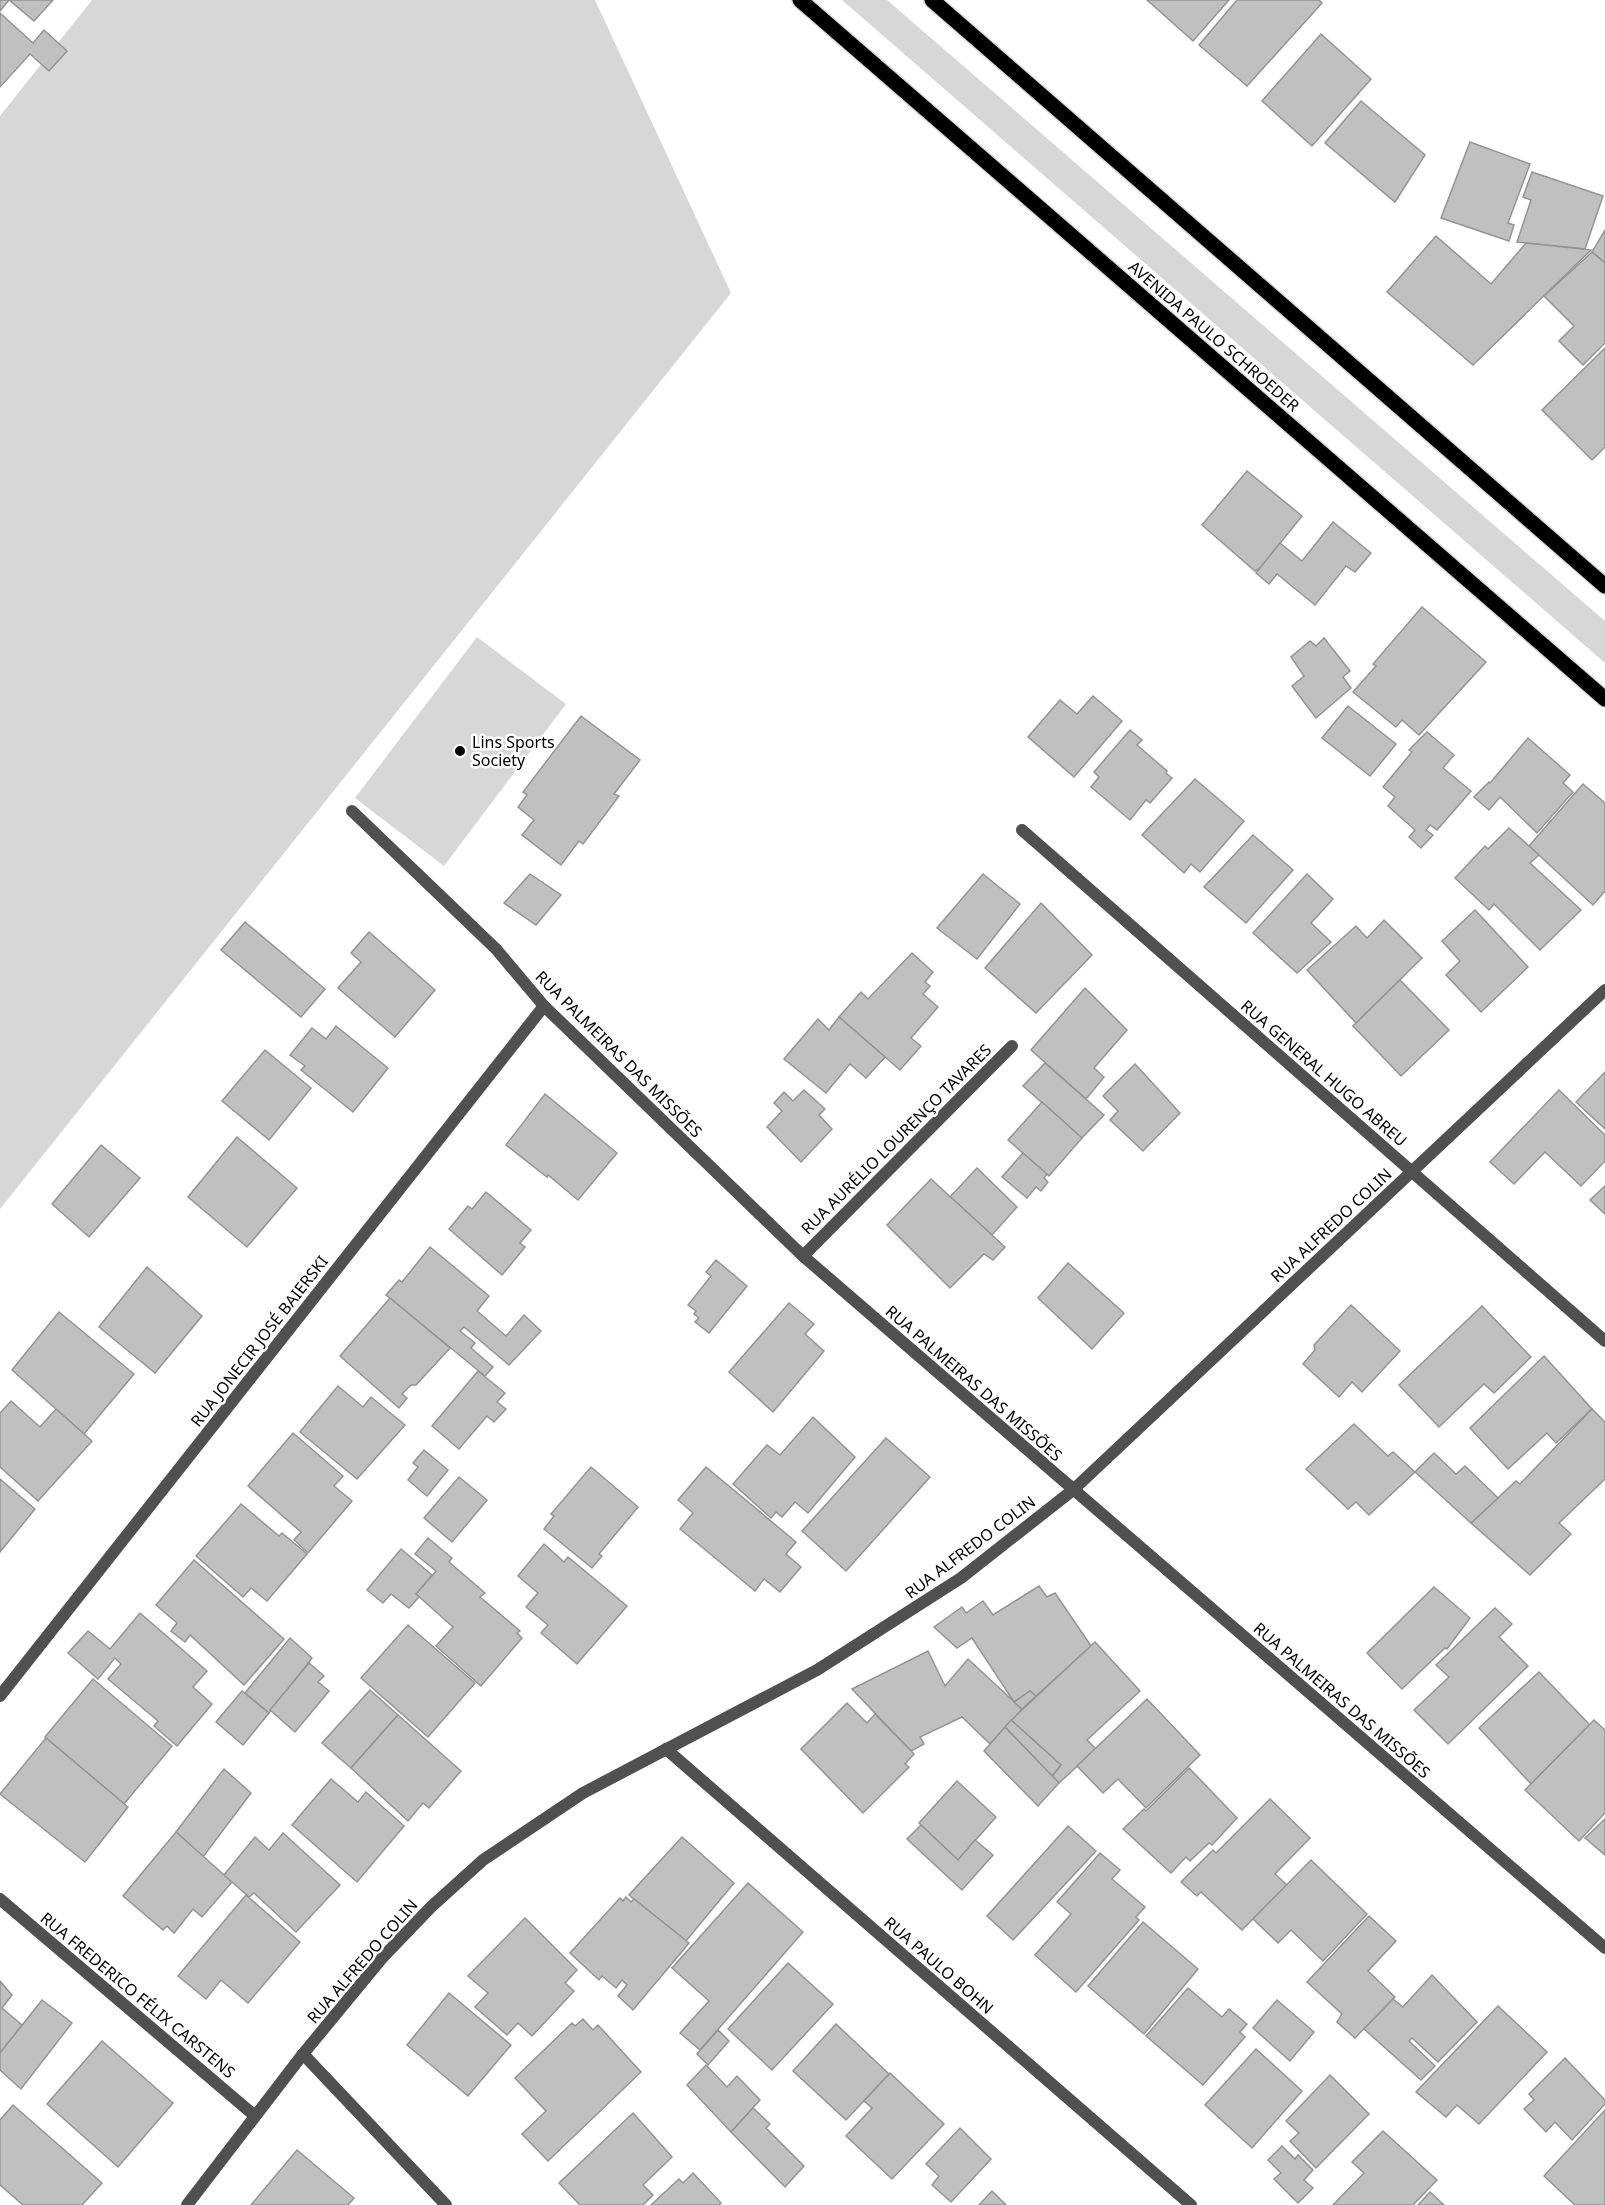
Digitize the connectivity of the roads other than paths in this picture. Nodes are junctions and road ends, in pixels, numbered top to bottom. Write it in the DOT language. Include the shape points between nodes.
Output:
graph roads {
  1 [pos="800,0"];
  2 [pos="932,0"];
  3 [pos="1605,586"];
  4 [pos="1605,699"];
  5 [pos="352,811"];
  6 [pos="1022,830"];
  7 [pos="1605,990"];
  8 [pos="544,1006"];
  9 [pos="1012,1046"];
  10 [pos="1412,1172"];
  11 [pos="803,1256"];
  12 [pos="1605,1341"];
  13 [pos="1072,1490"];
  14 [pos="0,1696"];
  15 [pos="666,1749"];
  16 [pos="0,1899"];
  17 [pos="1605,1948"];
  18 [pos="303,2054"];
  19 [pos="255,2116"];
  20 [pos="187,2205"];
  21 [pos="446,2205"];
  22 [pos="1191,2205"];
  1 -- 4 [label="main road, AVENIDA PAULO SCHROEDER"];
  2 -- 3 [label="main road"];
  5 -- 8 [label="street, RUA PALMEIRAS DAS MISSÕES" via="496,949"];
  6 -- 10 [label="street, RUA GENERAL HUGO ABREU"];
  7 -- 10 [label="street, RUA ALFREDO COLIN"];
  8 -- 11 [label="street, RUA PALMEIRAS DAS MISSÕES"];
  8 -- 14 [label="street, RUA JONECIR JOSÉ BAIERSKI"];
  9 -- 11 [label="street, RUA AURÉLIO LOURENÇO TAVARES"];
  10 -- 12 [label="street, RUA GENERAL HUGO ABREU"];
  10 -- 13 [label="street, RUA ALFREDO COLIN"];
  11 -- 13 [label="street, RUA PALMEIRAS DAS MISSÕES"];
  13 -- 15 [label="street, RUA ALFREDO COLIN" via="961,1578 889,1626 817,1670"];
  13 -- 17 [label="street, RUA PALMEIRAS DAS MISSÕES"];
  15 -- 18 [label="street, RUA ALFREDO COLIN" via="583,1793 483,1860 383,1956"];
  15 -- 22 [label="street, RUA PAULO BOHN"];
  16 -- 19 [label="street, RUA FREDERICO FÉLIX CARSTENS"];
  18 -- 19 [label="street, RUA ALFREDO COLIN"];
  18 -- 21 [label="street"];
  19 -- 20 [label="street, RUA ALFREDO COLIN"];
}
